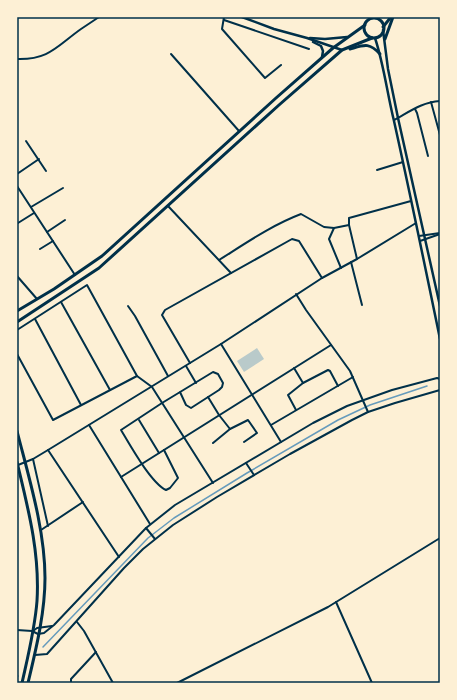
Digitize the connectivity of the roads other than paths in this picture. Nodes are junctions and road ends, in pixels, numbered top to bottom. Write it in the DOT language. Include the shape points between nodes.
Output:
graph roads {
  1 [pos="99,17"];
  2 [pos="242,17"];
  3 [pos="392,17"];
  4 [pos="224,18"];
  5 [pos="375,18"];
  6 [pos="365,25"];
  7 [pos="383,29"];
  8 [pos="348,37"];
  9 [pos="307,38"];
  10 [pos="374,38"];
  11 [pos="385,39"];
  12 [pos="333,48"];
  13 [pos="309,49"];
  14 [pos="342,50"];
  15 [pos="171,54"];
  16 [pos="380,54"];
  17 [pos="322,57"];
  18 [pos="17,60"];
  19 [pos="281,65"];
  20 [pos="440,101"];
  21 [pos="431,102"];
  22 [pos="415,109"];
  23 [pos="398,118"];
  24 [pos="393,120"];
  25 [pos="239,132"];
  26 [pos="440,135"];
  27 [pos="26,141"];
  28 [pos="428,156"];
  29 [pos="38,159"];
  30 [pos="403,162"];
  31 [pos="378,170"];
  32 [pos="46,171"];
  33 [pos="17,174"];
  34 [pos="17,186"];
  35 [pos="63,188"];
  36 [pos="411,201"];
  37 [pos="168,206"];
  38 [pos="31,207"];
  39 [pos="35,213"];
  40 [pos="65,220"];
  41 [pos="416,222"];
  42 [pos="18,223"];
  43 [pos="349,225"];
  44 [pos="334,228"];
  45 [pos="47,232"];
  46 [pos="440,234"];
  47 [pos="424,235"];
  48 [pos="419,236"];
  49 [pos="425,240"];
  50 [pos="53,241"];
  51 [pos="420,241"];
  52 [pos="40,249"];
  53 [pos="357,259"];
  54 [pos="219,260"];
  55 [pos="351,262"];
  56 [pos="341,268"];
  57 [pos="231,273"];
  58 [pos="75,275"];
  59 [pos="17,276"];
  60 [pos="322,278"];
  61 [pos="296,294"];
  62 [pos="37,299"];
  63 [pos="61,302"];
  64 [pos="362,304"];
  65 [pos="128,306"];
  66 [pos="440,306"];
  67 [pos="17,311"];
  68 [pos="35,319"];
  69 [pos="17,322"];
  70 [pos="17,330"];
  71 [pos="440,339"];
  72 [pos="221,344"];
  73 [pos="331,345"];
  74 [pos="17,354"];
  75 [pos="190,363"];
  76 [pos="186,366"];
  77 [pos="294,368"];
  78 [pos="137,376"];
  79 [pos="168,377"];
  80 [pos="353,377"];
  81 [pos="440,378"];
  82 [pos="196,382"];
  83 [pos="303,383"];
  84 [pos="338,386"];
  85 [pos="152,387"];
  86 [pos="110,390"];
  87 [pos="440,390"];
  88 [pos="180,392"];
  89 [pos="252,395"];
  90 [pos="208,397"];
  91 [pos="363,400"];
  92 [pos="162,403"];
  93 [pos="81,405"];
  94 [pos="296,410"];
  95 [pos="368,412"];
  96 [pos="219,415"];
  97 [pos="139,420"];
  98 [pos="89,425"];
  99 [pos="271,426"];
  100 [pos="230,430"];
  101 [pos="17,431"];
  102 [pos="184,437"];
  103 [pos="213,442"];
  104 [pos="244,442"];
  105 [pos="281,442"];
  106 [pos="48,450"];
  107 [pos="164,450"];
  108 [pos="159,453"];
  109 [pos="33,459"];
  110 [pos="17,463"];
  111 [pos="25,463"];
  112 [pos="142,464"];
  113 [pos="247,464"];
  114 [pos="253,474"];
  115 [pos="121,477"];
  116 [pos="213,483"];
  117 [pos="83,502"];
  118 [pos="150,524"];
  119 [pos="48,526"];
  120 [pos="146,528"];
  121 [pos="40,531"];
  122 [pos="155,538"];
  123 [pos="440,538"];
  124 [pos="119,557"];
  125 [pos="336,602"];
  126 [pos="77,622"];
  127 [pos="54,625"];
  128 [pos="39,628"];
  129 [pos="17,630"];
  130 [pos="32,631"];
  131 [pos="38,634"];
  132 [pos="96,652"];
  133 [pos="34,655"];
  134 [pos="22,683"];
  135 [pos="28,683"];
  136 [pos="71,683"];
  137 [pos="113,683"];
  138 [pos="178,683"];
  139 [pos="372,683"];
  1 -- 18 [label="street" via="80,29 60,47 43,56"];
  2 -- 9 [label="street"];
  3 -- 7 [label="main road"];
  3 -- 11 [label="main road"];
  4 -- 13 [label="street"];
  4 -- 19 [label="street" via="222,29 265,78"];
  5 -- 6 [label="main road" via="368,20"];
  5 -- 7 [label="main road" via="379,20"];
  6 -- 8 [label="main road"];
  6 -- 10 [label="main road" via="366,34"];
  7 -- 10 [label="main road" via="380,35"];
  7 -- 11 [label="street"];
  8 -- 9 [label="street"];
  8 -- 12 [label="main road"];
  9 -- 12 [label="street"];
  9 -- 17 [label="street" via="321,46"];
  10 -- 14 [label="main road"];
  10 -- 16 [label="street"];
  11 -- 23 [label="street"];
  12 -- 14 [label="street"];
  12 -- 17 [label="main road"];
  14 -- 16 [label="main road" via="366,45"];
  14 -- 37 [label="main road"];
  15 -- 25 [label="street"];
  16 -- 24 [label="street"];
  17 -- 25 [label="main road"];
  20 -- 21 [label="street"];
  21 -- 22 [label="street"];
  21 -- 26 [label="street"];
  22 -- 23 [label="street"];
  22 -- 28 [label="street"];
  23 -- 24 [label="street"];
  23 -- 47 [label="street"];
  24 -- 30 [label="street"];
  25 -- 58 [label="main road" via="102,256"];
  27 -- 29 [label="street"];
  29 -- 32 [label="street"];
  29 -- 33 [label="street"];
  30 -- 31 [label="street"];
  30 -- 36 [label="street"];
  34 -- 38 [label="street"];
  35 -- 38 [label="street"];
  36 -- 41 [label="street"];
  36 -- 43 [label="street" via="349,218"];
  37 -- 54 [label="street"];
  37 -- 69 [label="main road" via="99,268"];
  38 -- 39 [label="street"];
  39 -- 42 [label="street"];
  39 -- 45 [label="street"];
  40 -- 45 [label="street"];
  41 -- 48 [label="street"];
  41 -- 53 [label="street"];
  43 -- 44 [label="street"];
  43 -- 53 [label="street"];
  44 -- 54 [label="street" via="324,227 301,214 268,229"];
  44 -- 56 [label="street" via="329,239 330,246"];
  45 -- 50 [label="street"];
  46 -- 47 [label="street"];
  46 -- 49 [label="street"];
  47 -- 48 [label="street"];
  47 -- 49 [label="street"];
  48 -- 51 [label="street"];
  49 -- 51 [label="street"];
  49 -- 66 [label="street"];
  50 -- 52 [label="street"];
  50 -- 58 [label="street"];
  51 -- 71 [label="street"];
  53 -- 55 [label="street"];
  54 -- 57 [label="street"];
  55 -- 56 [label="street"];
  55 -- 64 [label="street"];
  56 -- 60 [label="street"];
  57 -- 60 [label="street" via="292,239 299,241"];
  57 -- 75 [label="street" via="165,310 162,315"];
  58 -- 62 [label="main road"];
  59 -- 62 [label="street"];
  60 -- 61 [label="street"];
  61 -- 72 [label="street"];
  61 -- 73 [label="street"];
  62 -- 67 [label="main road"];
  63 -- 68 [label="street"];
  63 -- 78 [label="street" via="87,285"];
  63 -- 86 [label="street"];
  65 -- 79 [label="street"];
  68 -- 70 [label="street"];
  68 -- 93 [label="street"];
  72 -- 75 [label="street"];
  72 -- 89 [label="street"];
  73 -- 77 [label="street"];
  73 -- 80 [label="street"];
  74 -- 93 [label="street" via="53,420"];
  75 -- 76 [label="street"];
  76 -- 79 [label="street"];
  76 -- 82 [label="street"];
  77 -- 83 [label="street"];
  77 -- 89 [label="street"];
  78 -- 85 [label="street"];
  78 -- 86 [label="street"];
  79 -- 85 [label="street"];
  80 -- 84 [label="street"];
  80 -- 91 [label="street"];
  81 -- 91 [label="street" via="410,384"];
  82 -- 88 [label="street"];
  82 -- 90 [label="street" via="213,372 218,374 223,383 222,387"];
  83 -- 84 [label="street" via="328,370"];
  83 -- 94 [label="street" via="288,394"];
  84 -- 94 [label="street"];
  85 -- 92 [label="street"];
  85 -- 98 [label="street"];
  86 -- 93 [label="street"];
  87 -- 95 [label="street"];
  88 -- 90 [label="street" via="189,408"];
  88 -- 92 [label="street"];
  89 -- 96 [label="street"];
  89 -- 99 [label="street"];
  90 -- 96 [label="street"];
  91 -- 95 [label="street"];
  91 -- 105 [label="street" via="313,423"];
  92 -- 97 [label="street"];
  92 -- 102 [label="street"];
  94 -- 99 [label="street"];
  95 -- 114 [label="street"];
  96 -- 100 [label="street"];
  96 -- 102 [label="street"];
  97 -- 108 [label="street"];
  97 -- 112 [label="street" via="121,430"];
  98 -- 106 [label="street"];
  98 -- 115 [label="street"];
  99 -- 105 [label="street"];
  100 -- 103 [label="street"];
  100 -- 104 [label="street" via="248,420 257,433"];
  101 -- 111 [label="main road"];
  102 -- 107 [label="street"];
  102 -- 116 [label="street"];
  105 -- 113 [label="street"];
  106 -- 109 [label="street"];
  106 -- 117 [label="street"];
  107 -- 108 [label="street"];
  107 -- 112 [label="street" via="178,478 170,488 161,488"];
  108 -- 112 [label="street"];
  109 -- 111 [label="street"];
  109 -- 119 [label="street"];
  110 -- 111 [label="street"];
  110 -- 130 [label="main road" via="33,529 36,555 37,602"];
  111 -- 121 [label="main road"];
  112 -- 115 [label="street"];
  113 -- 114 [label="street"];
  113 -- 116 [label="street"];
  114 -- 122 [label="street"];
  115 -- 118 [label="street"];
  116 -- 118 [label="street" via="175,505"];
  117 -- 119 [label="street"];
  117 -- 124 [label="street"];
  118 -- 120 [label="street"];
  119 -- 121 [label="street"];
  120 -- 122 [label="street"];
  120 -- 124 [label="street"];
  121 -- 128 [label="main road" via="45,577"];
  122 -- 126 [label="street" via="124,568"];
  123 -- 125 [label="street"];
  124 -- 127 [label="street"];
  125 -- 138 [label="street"];
  125 -- 139 [label="street"];
  126 -- 132 [label="street"];
  126 -- 133 [label="street" via="47,654"];
  127 -- 128 [label="street"];
  127 -- 131 [label="street" via="44,633"];
  128 -- 130 [label="street"];
  128 -- 131 [label="main road"];
  129 -- 130 [label="street"];
  130 -- 131 [label="street"];
  130 -- 134 [label="main road"];
  131 -- 133 [label="main road"];
  132 -- 136 [label="street" via="71,679"];
  132 -- 137 [label="street"];
  133 -- 135 [label="main road"];
}
